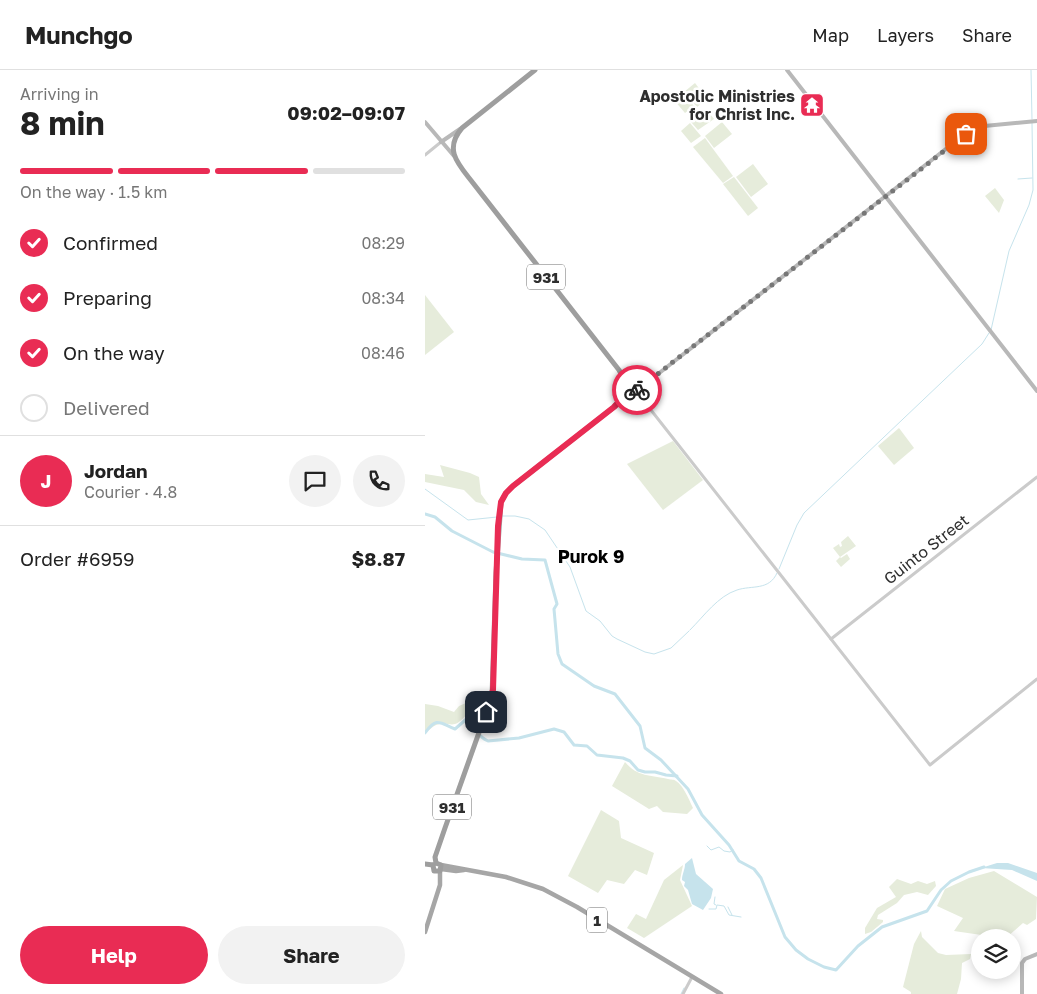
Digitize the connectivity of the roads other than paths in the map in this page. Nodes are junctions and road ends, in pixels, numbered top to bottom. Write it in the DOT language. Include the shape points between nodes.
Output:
graph roads {
  1 [pos="535,70"];
  2 [pos="787,70"];
  3 [pos="1034,121"];
  4 [pos="425,122"];
  5 [pos="462,128"];
  6 [pos="441,142"];
  7 [pos="425,155"];
  8 [pos="455,156"];
  9 [pos="885,195"];
  10 [pos="636,391"];
  11 [pos="1037,391"];
  12 [pos="619,401"];
  13 [pos="1037,477"];
  14 [pos="831,639"];
  15 [pos="1037,679"];
  16 [pos="425,866"];
  17 [pos="437,868"];
  18 [pos="451,870"];
  19 [pos="464,870"];
  20 [pos="441,880"];
  21 [pos="425,932"];
  22 [pos="1037,954"];
  23 [pos="693,977"];
  24 [pos="683,994"];
  25 [pos="721,994"];
  26 [pos="1022,994"];
  1 -- 5 [label="highway"];
  2 -- 9 [label="main road"];
  3 -- 9 [label="main road" via="975,127"];
  4 -- 6 [label="main road"];
  5 -- 6 [label="main road"];
  5 -- 8 [label="highway" via="454,140"];
  6 -- 7 [label="street"];
  6 -- 8 [label="main road"];
  8 -- 12 [label="highway, 931" via="621,373 624,384"];
  9 -- 10 [label="main road"];
  9 -- 11 [label="main road"];
  10 -- 12 [label="main road"];
  10 -- 14 [label="street"];
  12 -- 17 [label="highway, 931" via="506,493 501,502 493,690 435,857"];
  13 -- 14 [label="street, Guinto Street"];
  14 -- 15 [label="street" via="930,765"];
  16 -- 17 [label="highway, 1"];
  17 -- 18 [label="main road, 1"];
  17 -- 19 [label="main road, 1"];
  17 -- 20 [label="main road"];
  18 -- 19 [label="main road, 1"];
  18 -- 20 [label="main road"];
  19 -- 23 [label="main road, 1" via="506,877 543,889"];
  20 -- 21 [label="main road"];
  22 -- 26 [label="main road" via="1022,963"];
  23 -- 24 [label="street"];
  23 -- 25 [label="main road, 1"];
}
